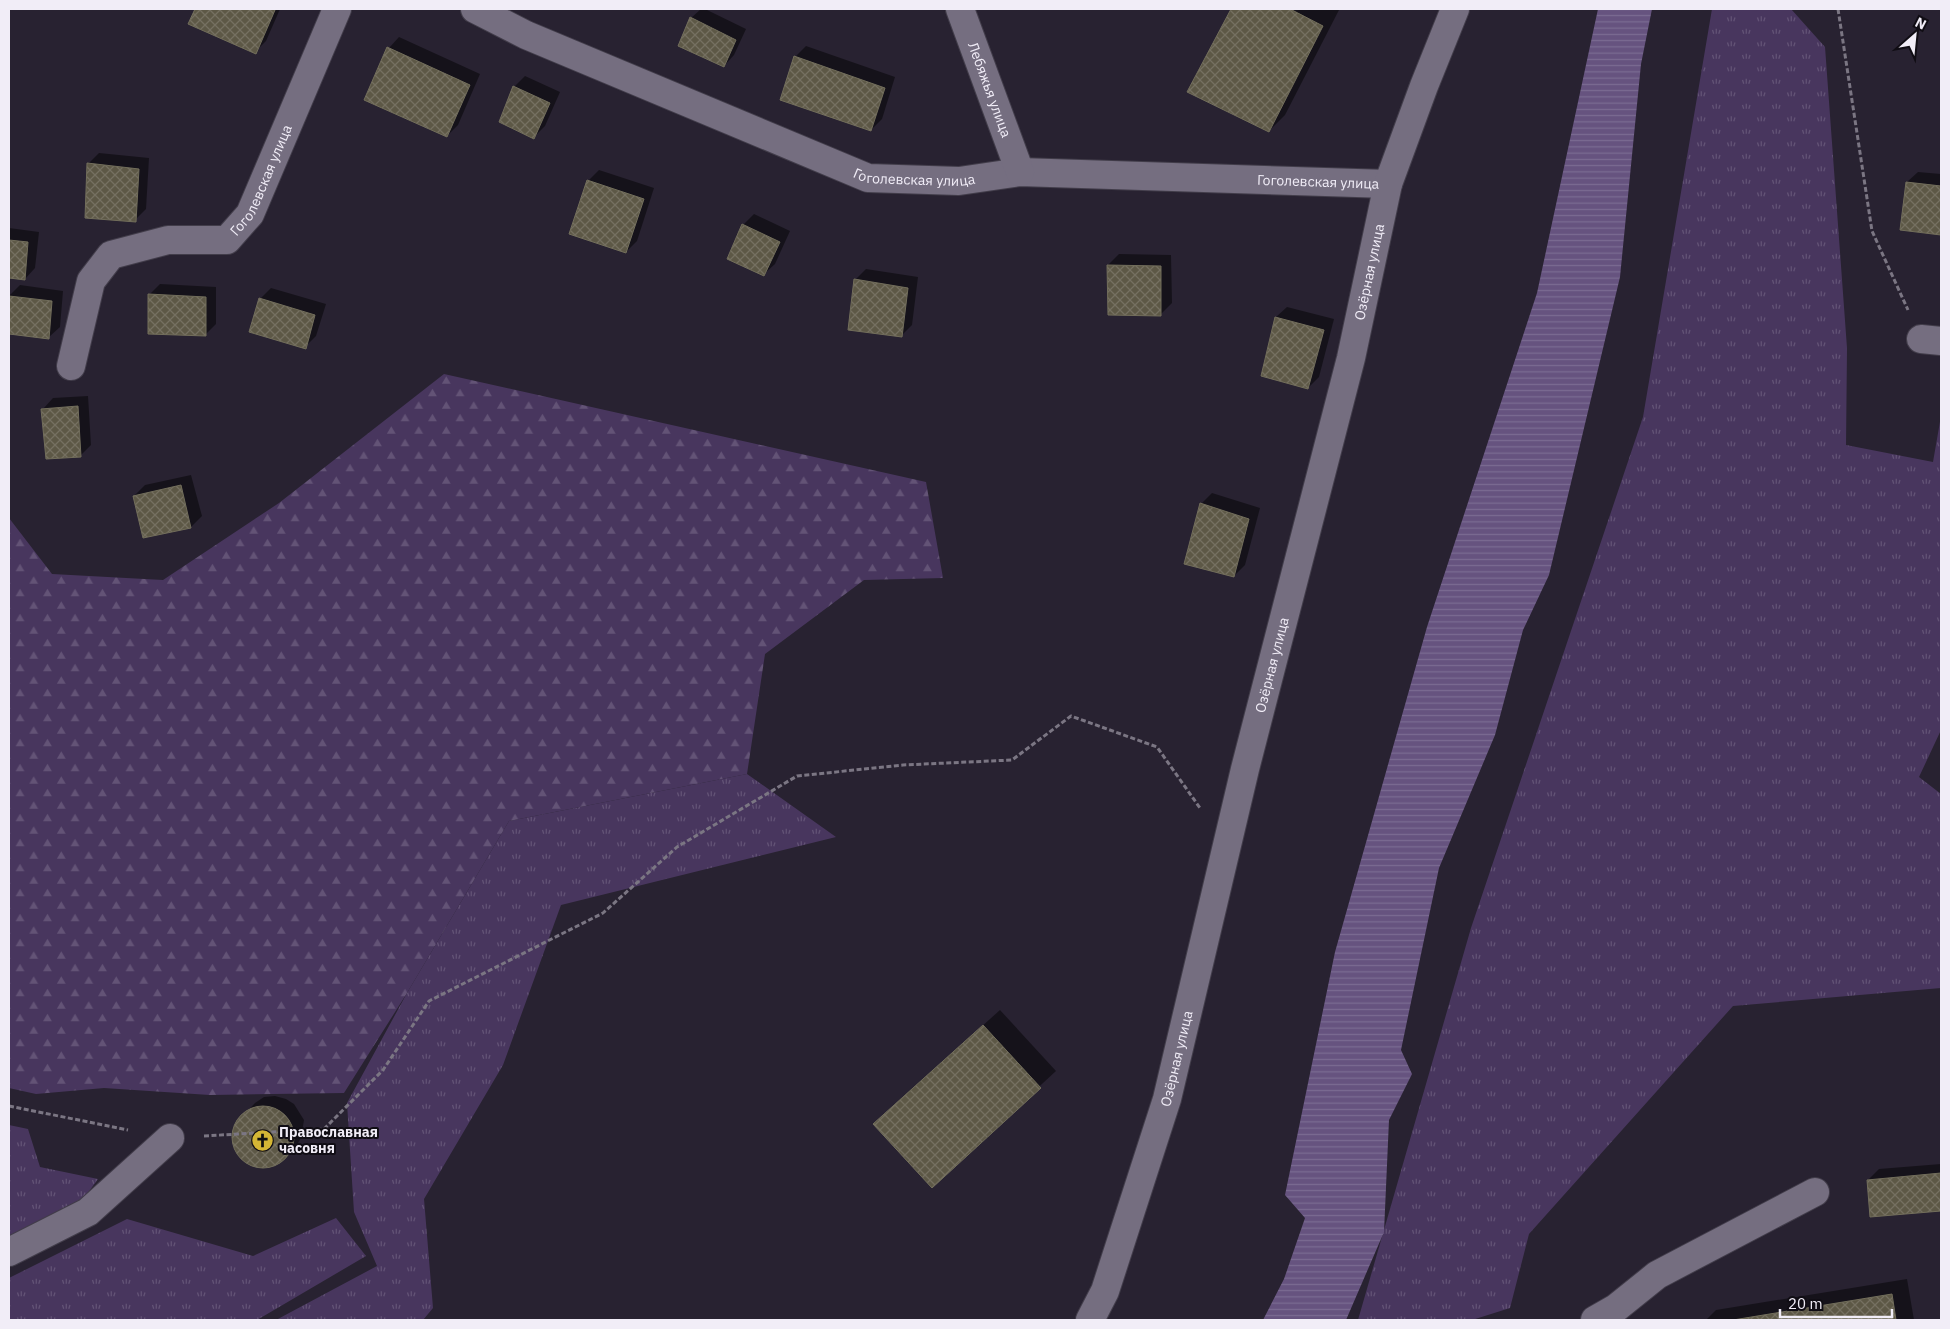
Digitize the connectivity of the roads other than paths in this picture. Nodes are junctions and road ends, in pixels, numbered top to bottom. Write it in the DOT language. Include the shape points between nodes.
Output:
graph roads {
  1 [pos="337,9"];
  2 [pos="475,9"];
  3 [pos="960,9"];
  4 [pos="1455,9"];
  5 [pos="1020,172"];
  6 [pos="1388,184"];
  7 [pos="71,366"];
  8 [pos="170,1138"];
  9 [pos="1815,1192"];
  10 [pos="9,1252"];
  11 [pos="1090,1320"];
  12 [pos="1595,1320"];
  1 -- 7 [label="street, Гоголевская улица" via="250,214 227,240 168,240 111,255 90,281"];
  2 -- 5 [label="street, Гоголевская улица" via="526,35 868,178 960,180"];
  3 -- 5 [label="street, Лебяжья улица"];
  4 -- 6 [label="street, Озёрная улица"];
  5 -- 6 [label="street, Гоголевская улица"];
  6 -- 11 [label="street, Озёрная улица" via="1351,358 1227,845 1167,1100 1105,1291"];
  8 -- 10 [label="street" via="88,1212"];
  9 -- 12 [label="street" via="1657,1275 1616,1308"];
}
